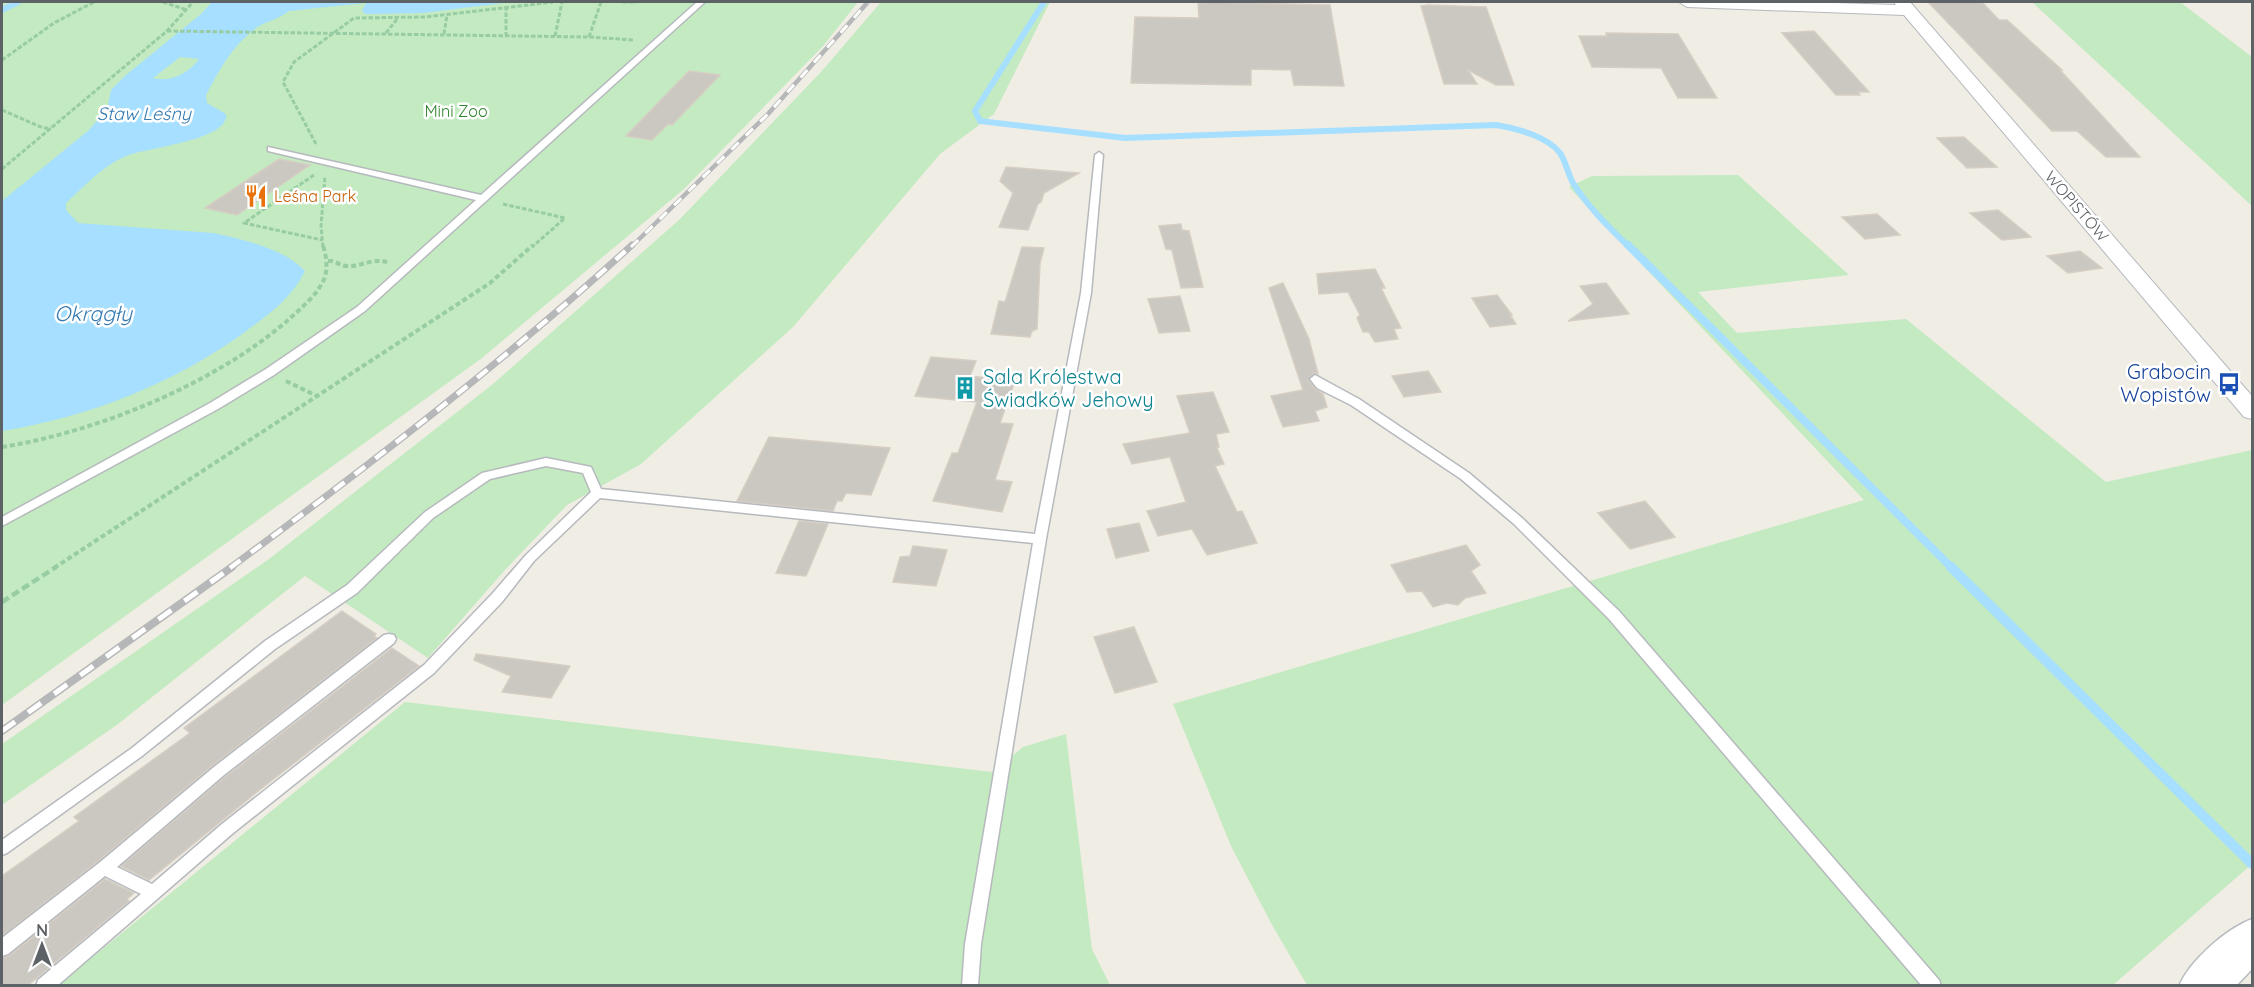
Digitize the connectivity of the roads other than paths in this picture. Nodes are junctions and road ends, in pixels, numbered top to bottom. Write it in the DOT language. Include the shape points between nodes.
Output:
graph roads {
  1 [pos="700,2"];
  2 [pos="1687,2"];
  3 [pos="1906,6"];
  4 [pos="271,148"];
  5 [pos="1099,155"];
  6 [pos="481,198"];
  7 [pos="1315,379"];
  8 [pos="2253,411"];
  9 [pos="597,493"];
  10 [pos="2,522"];
  11 [pos="1040,539"];
  12 [pos="389,639"];
  13 [pos="2,848"];
  14 [pos="104,868"];
  15 [pos="154,893"];
  16 [pos="2253,940"];
  17 [pos="2,948"];
  18 [pos="44,986"];
  19 [pos="970,986"];
  20 [pos="1933,986"];
  21 [pos="2202,986"];
  1 -- 6 [label="lane"];
  2 -- 3 [label="street"];
  3 -- 8 [label="street, WOPISTÓW"];
  4 -- 6 [label="lane"];
  5 -- 11 [label="lane" via="1086,292"];
  6 -- 10 [label="lane" via="361,309 270,372"];
  7 -- 20 [label="lane" via="1465,476 1518,520 1614,615"];
  9 -- 11 [label="lane"];
  9 -- 13 [label="lane" via="587,470 546,462 486,476 429,514 352,589 270,645 137,752"];
  9 -- 15 [label="lane" via="530,558 429,669 227,829"];
  11 -- 19 [label="lane" via="973,944"];
  12 -- 14 [label="lane" via="219,771"];
  14 -- 15 [label="lane"];
  14 -- 17 [label="lane"];
  15 -- 18 [label="lane"];
  16 -- 21 [label="street"];
}
